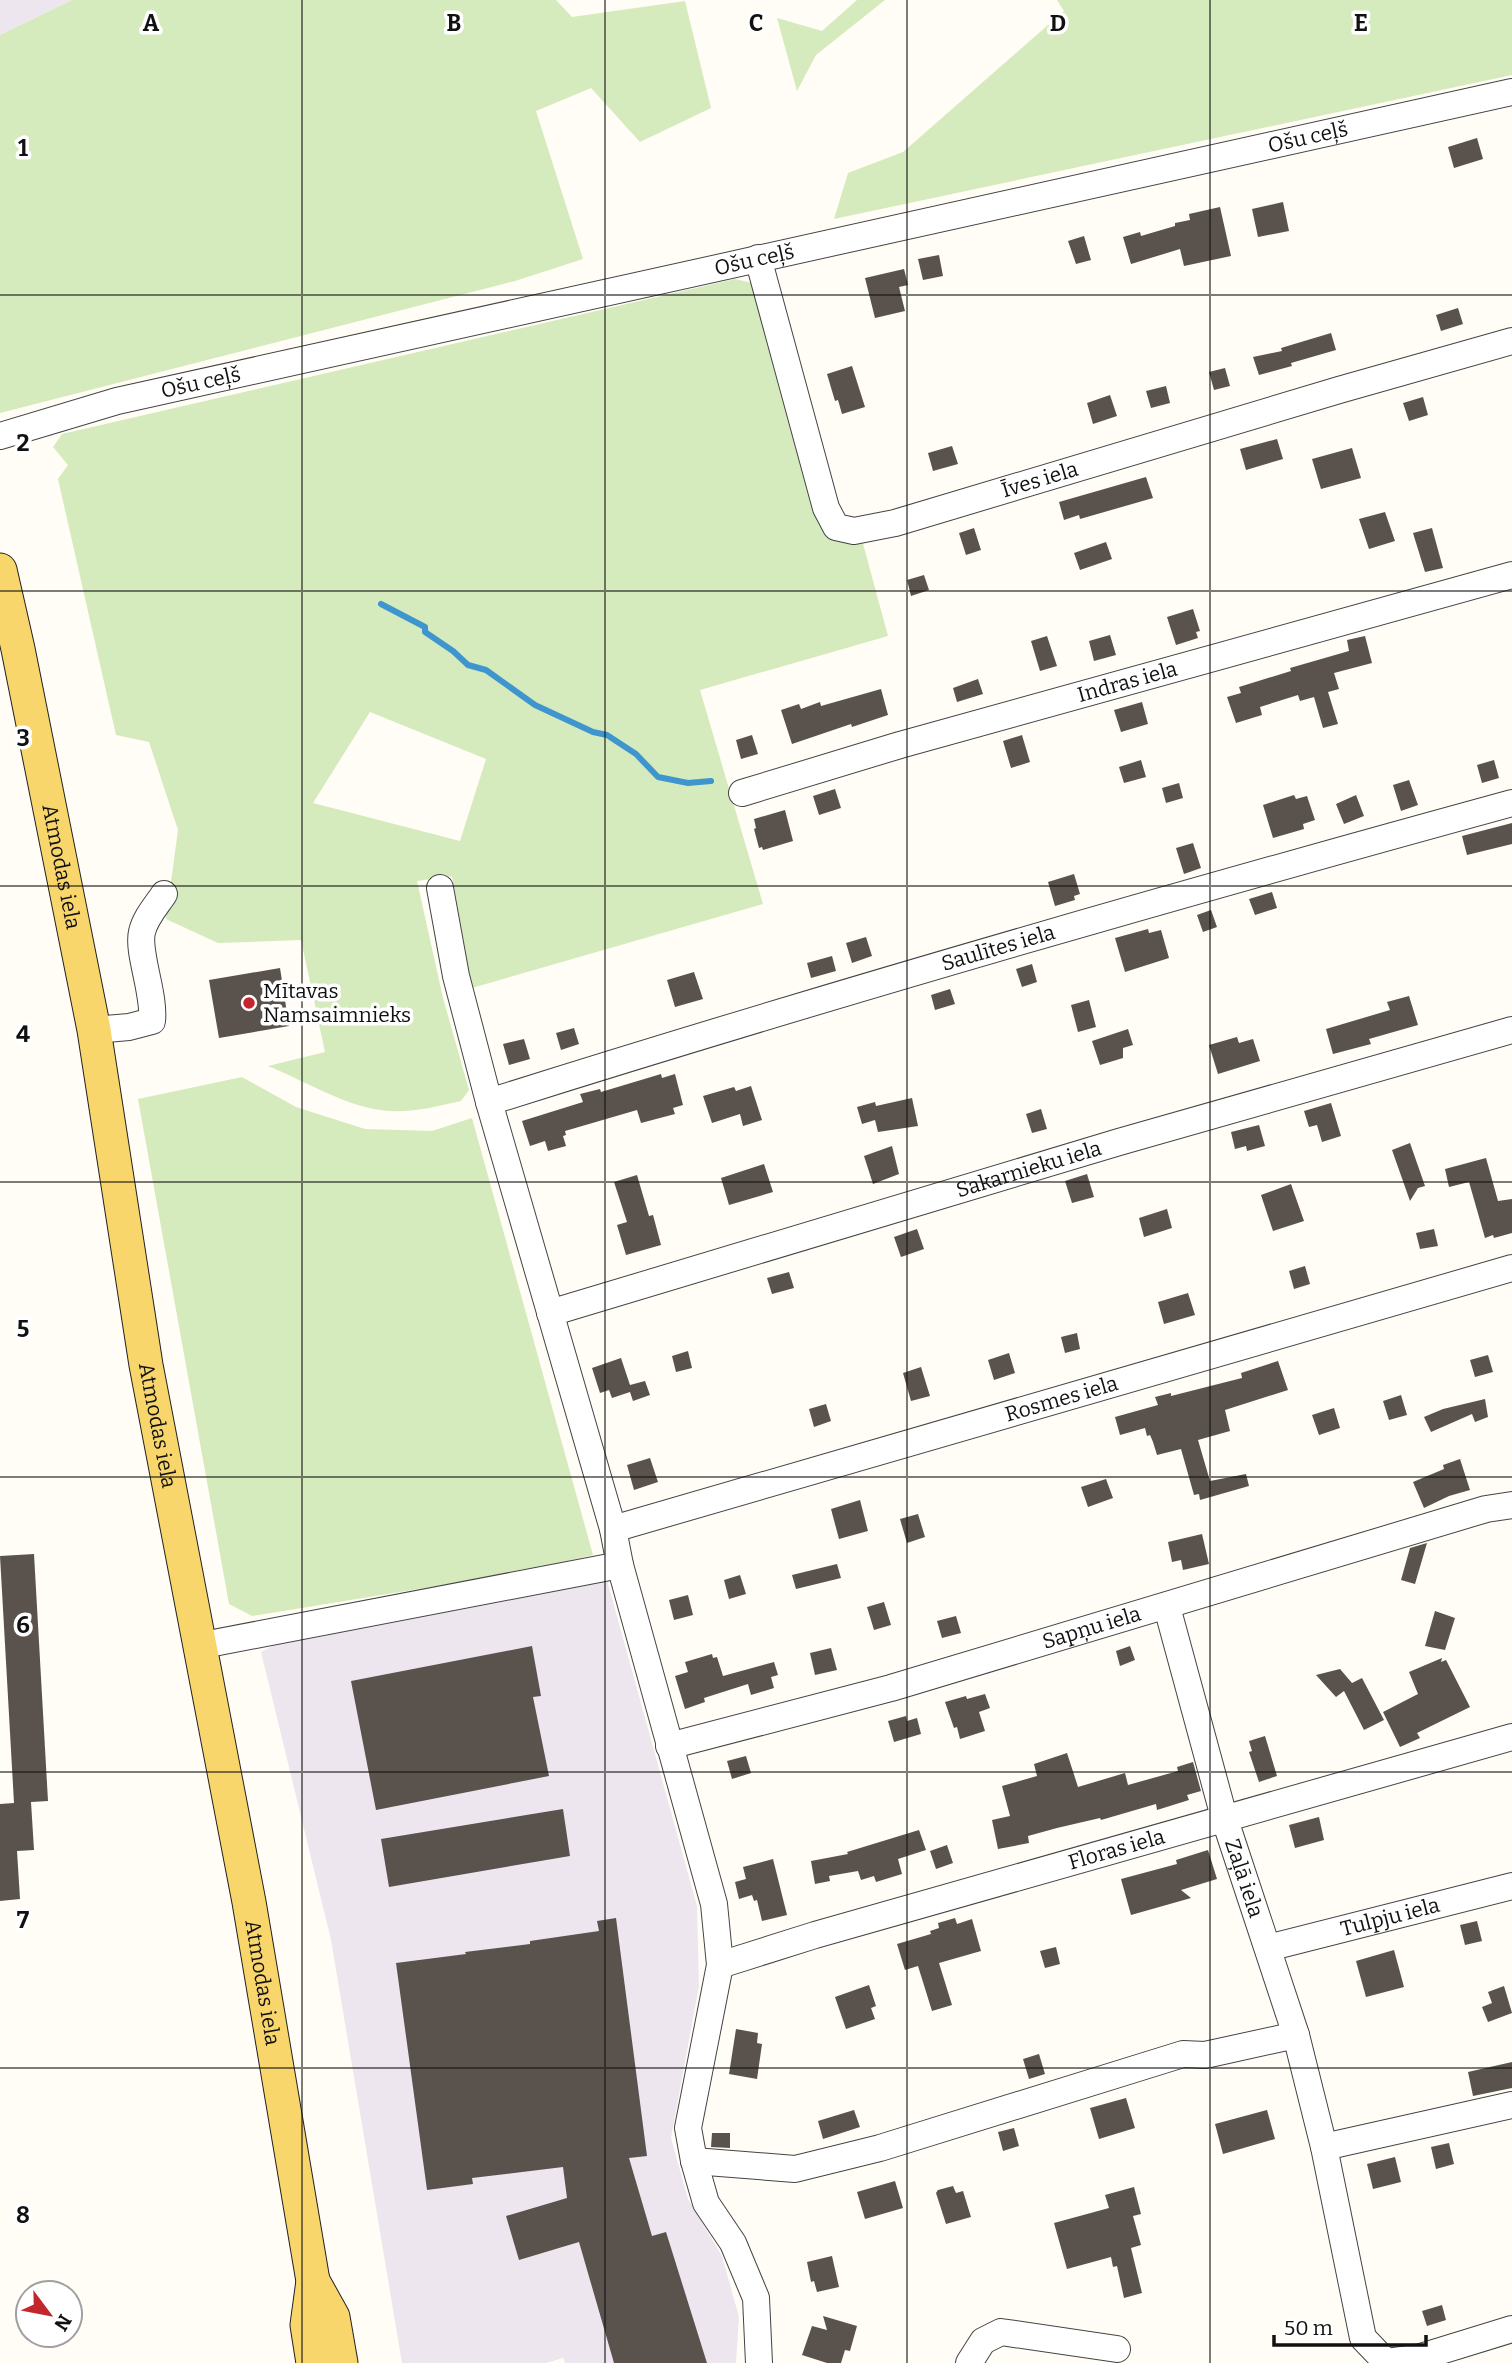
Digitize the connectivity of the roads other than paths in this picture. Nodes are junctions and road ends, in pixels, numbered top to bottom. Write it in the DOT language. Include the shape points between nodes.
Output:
graph roads {
  1 [pos="1512,92"];
  2 [pos="758,258"];
  3 [pos="1512,341"];
  4 [pos="0,436"];
  5 [pos="0,570"];
  6 [pos="1512,575"];
  7 [pos="742,793"];
  8 [pos="1512,803"];
  9 [pos="440,888"];
  10 [pos="164,894"];
  11 [pos="94,1030"];
  12 [pos="1512,1030"];
  13 [pos="489,1102"];
  14 [pos="1512,1268"];
  15 [pos="550,1313"];
  16 [pos="1512,1505"];
  17 [pos="613,1529"];
  18 [pos="620,1564"];
  19 [pos="1167,1607"];
  20 [pos="198,1646"];
  21 [pos="1512,1737"];
  22 [pos="669,1746"];
  23 [pos="1224,1817"];
  24 [pos="1512,1886"];
  25 [pos="1268,1948"];
  26 [pos="720,1965"];
  27 [pos="1296,2035"];
  28 [pos="1512,2105"];
  29 [pos="1324,2147"];
  30 [pos="694,2161"];
  31 [pos="313,2281"];
  32 [pos="1512,2329"];
  33 [pos="1116,2349"];
  34 [pos="313,2363"];
  35 [pos="341,2363"];
  36 [pos="759,2363"];
  37 [pos="969,2363"];
  1 -- 2 [label="street, Ošu ceļš"];
  2 -- 3 [label="street, Īves iela" via="826,508 836,527 854,531 895,523"];
  2 -- 4 [label="street, Ošu ceļš" via="117,401"];
  5 -- 11 [label="main road, Atmodas iela"];
  6 -- 7 [label="street, Indras iela"];
  8 -- 13 [label="street, Saulītes iela" via="1033,936"];
  9 -- 13 [label="street" via="456,976"];
  10 -- 11 [label="street" via="141,934 152,1021"];
  11 -- 20 [label="main road, Atmodas iela" via="146,1365"];
  12 -- 15 [label="street, Sakarnieku iela"];
  13 -- 15 [label="street"];
  14 -- 17 [label="street, Rosmes iela"];
  15 -- 17 [label="street"];
  16 -- 19 [label="street, Sapņu iela" via="1486,1509"];
  17 -- 18 [label="street"];
  18 -- 20 [label="street"];
  18 -- 22 [label="street"];
  19 -- 22 [label="street, Sapņu iela" via="891,1688"];
  19 -- 23 [label="street, Zaļā iela"];
  20 -- 31 [label="main road, Atmodas iela" via="249,1902"];
  21 -- 23 [label="street, Floras iela"];
  22 -- 26 [label="street" via="714,1904"];
  23 -- 25 [label="street, Zaļā iela"];
  23 -- 26 [label="street, Floras iela"];
  24 -- 25 [label="street, Tulpju iela"];
  25 -- 27 [label="street, Zaļā iela"];
  26 -- 30 [label="street" via="688,2128"];
  27 -- 29 [label="street, Zaļā iela"];
  27 -- 30 [label="street" via="1205,2054 1183,2054 880,2148 795,2169"];
  28 -- 29 [label="street"];
  29 -- 32 [label="street, Zaļā iela" via="1363,2339 1386,2362 1421,2357"];
  30 -- 36 [label="street" via="706,2203 733,2243 756,2298"];
  31 -- 34 [label="main road, Atmodas iela" via="307,2325"];
  31 -- 35 [label="main road, Atmodas iela" via="334,2316"];
  33 -- 37 [label="street" via="1001,2332 983,2341"];
}
